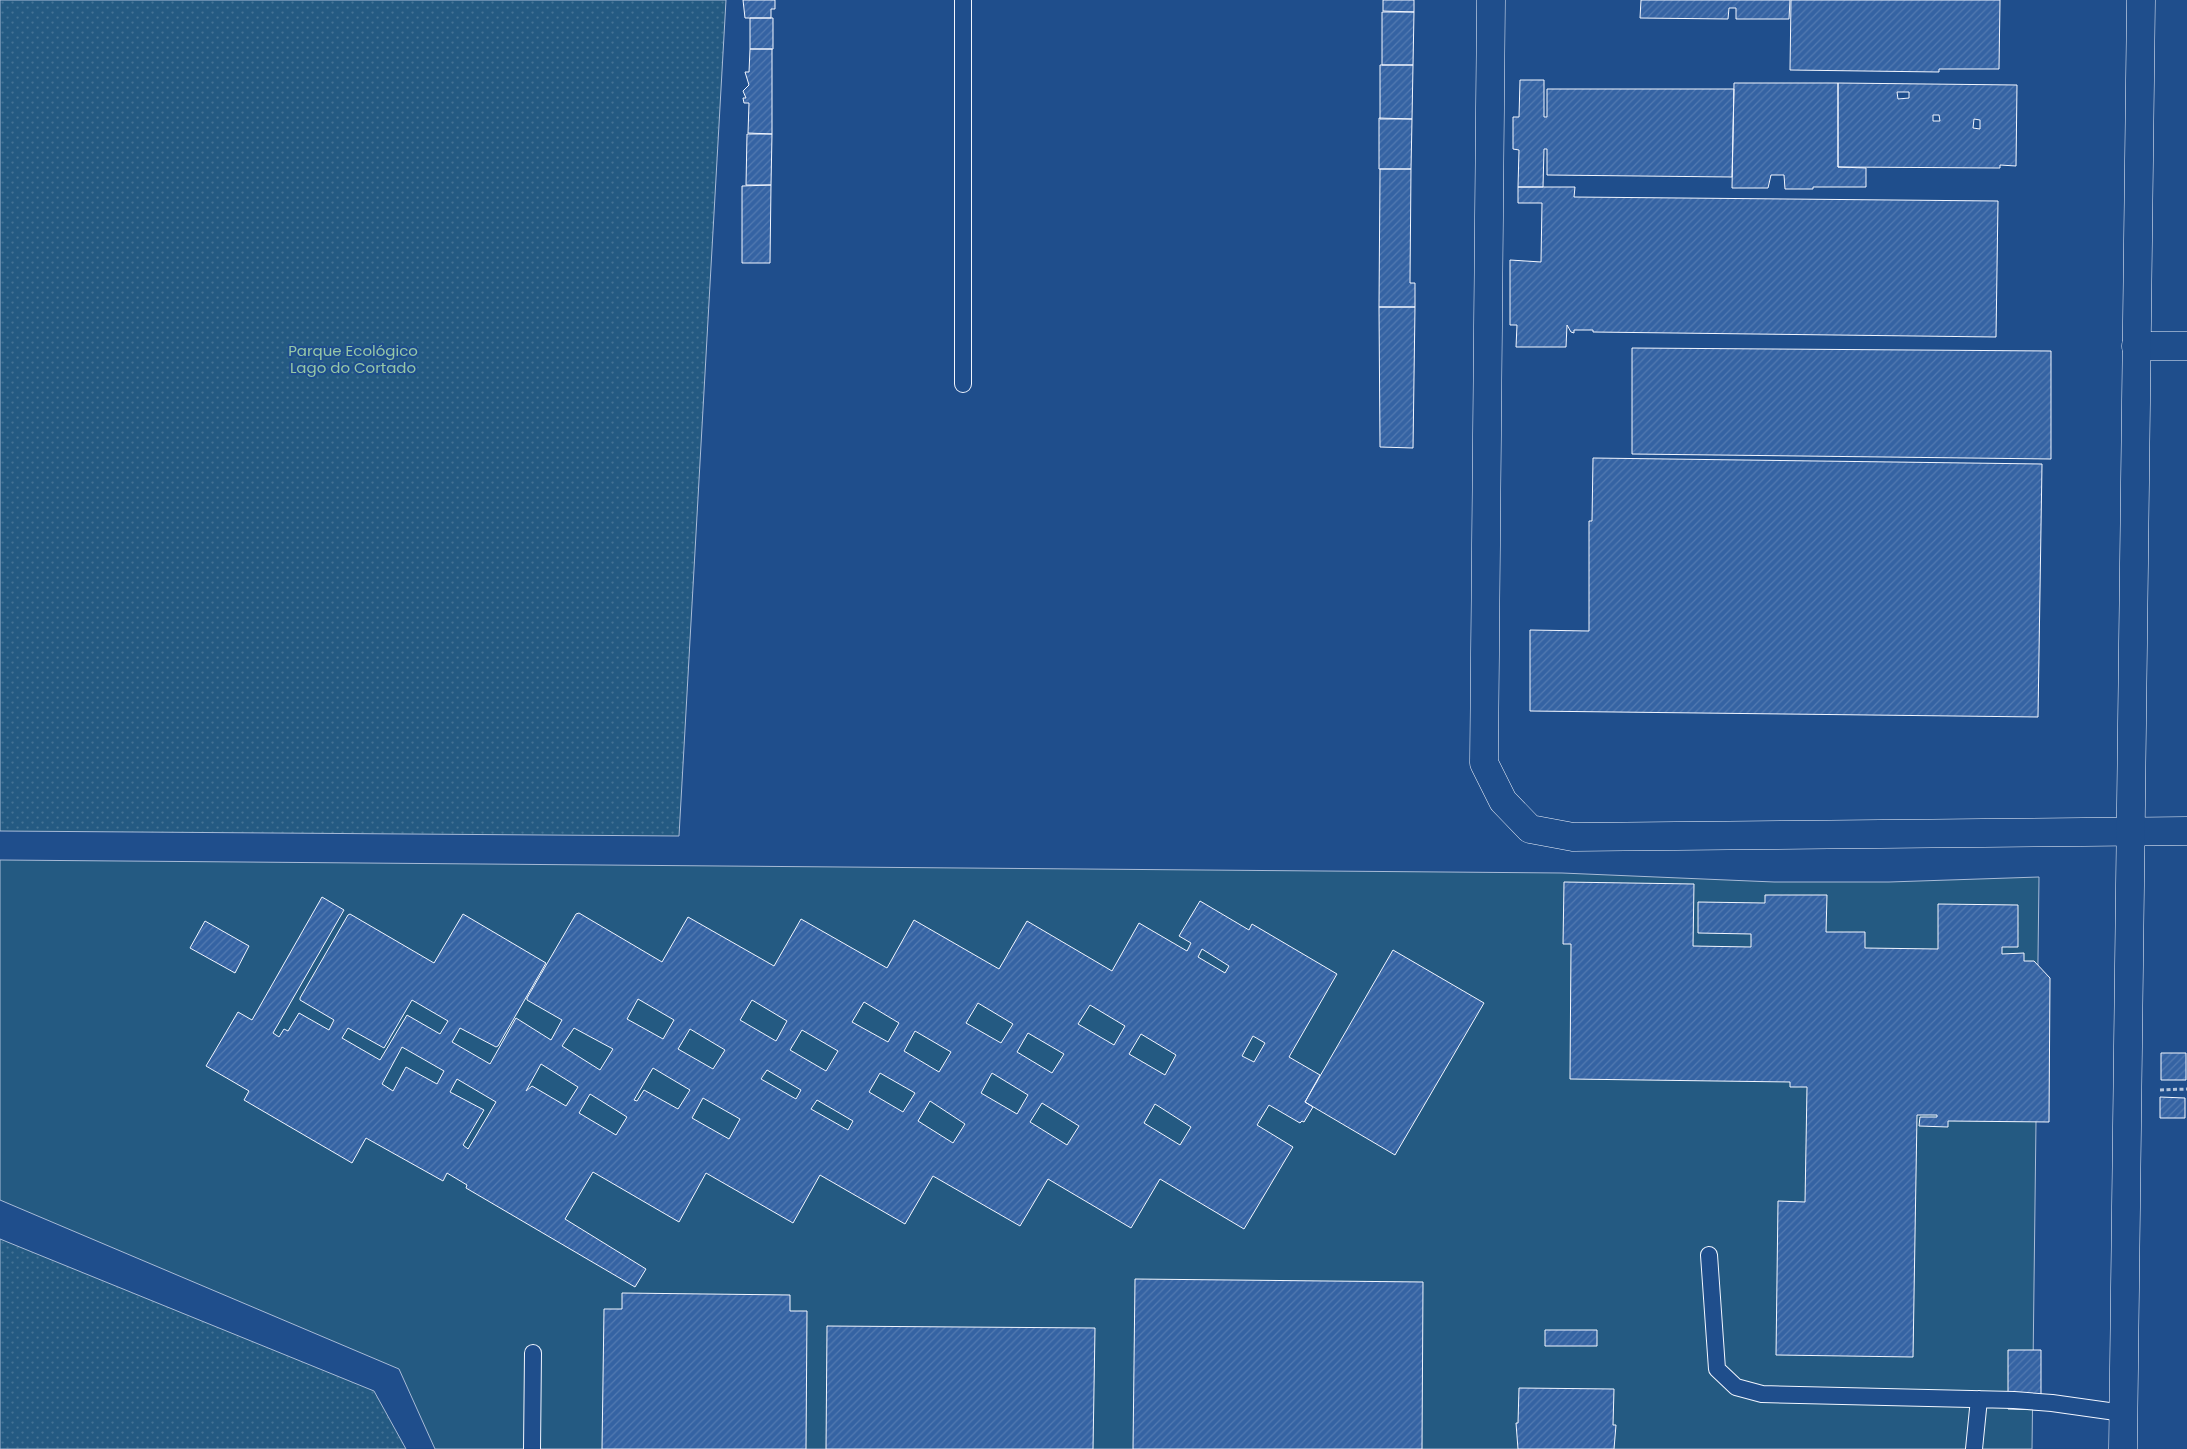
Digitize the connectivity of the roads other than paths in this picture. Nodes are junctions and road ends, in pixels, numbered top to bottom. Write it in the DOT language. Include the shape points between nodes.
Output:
graph roads {
  1 [pos="963,0"];
  2 [pos="1491,0"];
  3 [pos="2141,0"];
  4 [pos="2136,346"];
  5 [pos="2187,346"];
  6 [pos="963,384"];
  7 [pos="2130,831"];
  8 [pos="2187,831"];
  9 [pos="1709,1255"];
  10 [pos="533,1353"];
  11 [pos="1979,1399"];
  12 [pos="2123,1413"];
  13 [pos="532,1449"];
  14 [pos="1974,1449"];
  15 [pos="2123,1449"];
  1 -- 6 [label="lane"];
  2 -- 7 [label="street" via="1484,763 1503,801 1530,829 1573,836"];
  3 -- 4 [label="street"];
  4 -- 5 [label="street"];
  4 -- 7 [label="street"];
  7 -- 8 [label="street"];
  7 -- 12 [label="street"];
  9 -- 11 [label="lane" via="1717,1370 1736,1387 1762,1394"];
  10 -- 13 [label="lane"];
  11 -- 12 [label="lane" via="2052,1402"];
  11 -- 14 [label="lane"];
  12 -- 15 [label="street"];
}
